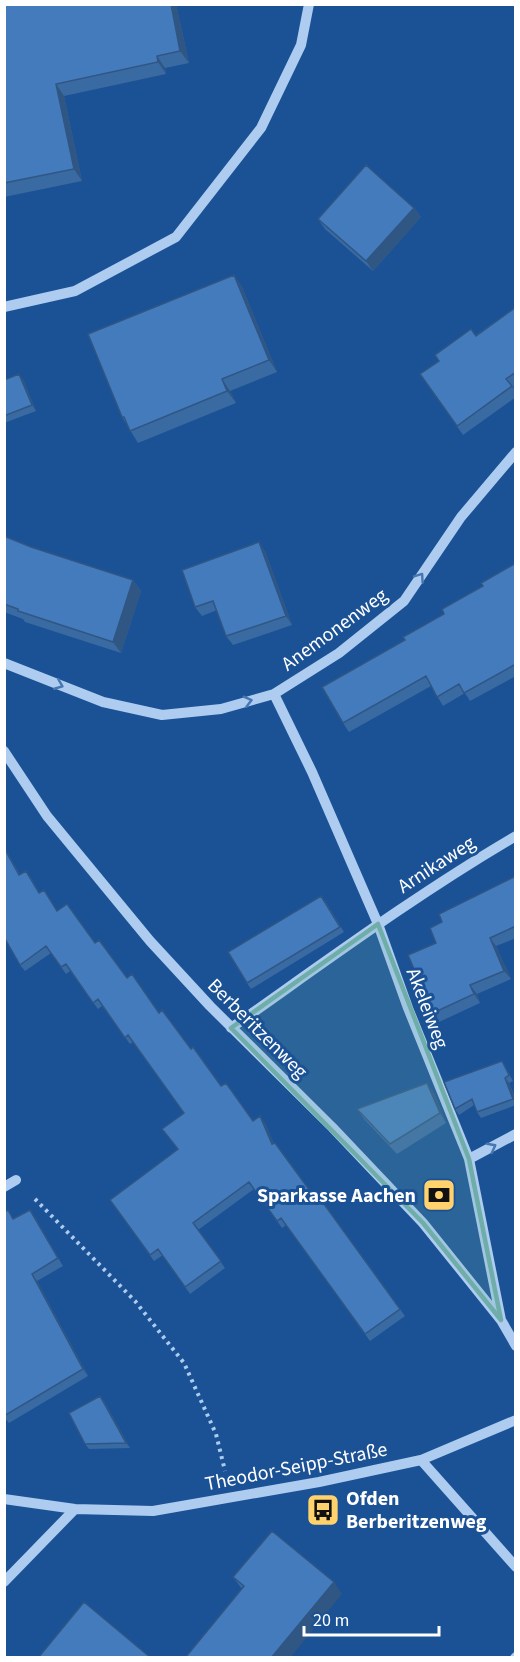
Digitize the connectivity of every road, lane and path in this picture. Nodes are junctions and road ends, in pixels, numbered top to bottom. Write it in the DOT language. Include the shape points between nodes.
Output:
graph roads {
  1 [pos="309,4"];
  2 [pos="4,307"];
  3 [pos="516,452"];
  4 [pos="4,663"];
  5 [pos="274,694"];
  6 [pos="4,751"];
  7 [pos="516,836"];
  8 [pos="378,924"];
  9 [pos="231,1028"];
  10 [pos="516,1134"];
  11 [pos="469,1159"];
  12 [pos="16,1180"];
  13 [pos="4,1187"];
  14 [pos="501,1320"];
  15 [pos="516,1346"];
  16 [pos="516,1420"];
  17 [pos="421,1460"];
  18 [pos="232,1498"];
  19 [pos="4,1499"];
  20 [pos="75,1509"];
  21 [pos="516,1567"];
  22 [pos="4,1582"];
  1 -- 2 [label="street" via="301,45 261,128 176,237 75,291"];
  5 -- 3 [label="street, Anemonenweg, one-way" via="339,653 404,601 461,517"];
  4 -- 5 [label="street, Anemonenweg, one-way" via="103,702 162,715 221,709"];
  5 -- 8 [label="street, Akeleiweg"];
  6 -- 9 [label="street, Berberitzenweg" via="54,825 150,941"];
  7 -- 8 [label="street, Arnikaweg"];
  8 -- 9 [label="street, Arnikaweg"];
  8 -- 11 [label="street, Akeleiweg"];
  9 -- 14 [label="street, Berberitzenweg" via="423,1223"];
  11 -- 10 [label="street, one-way"];
  11 -- 14 [label="street, Akeleiweg"];
  12 -- 13 [label="street"];
  12 -- 18 [label="path" via="135,1301 184,1363 216,1434"];
  14 -- 15 [label="street, Akeleiweg"];
  16 -- 17 [label="street, Theodor-Seipp-Straße"];
  17 -- 18 [label="street, Theodor-Seipp-Straße"];
  17 -- 21 [label="street"];
  18 -- 20 [label="street, Theodor-Seipp-Straße" via="153,1511"];
  19 -- 20 [label="street, Theodor-Seipp-Straße"];
  20 -- 22 [label="street"];
}
